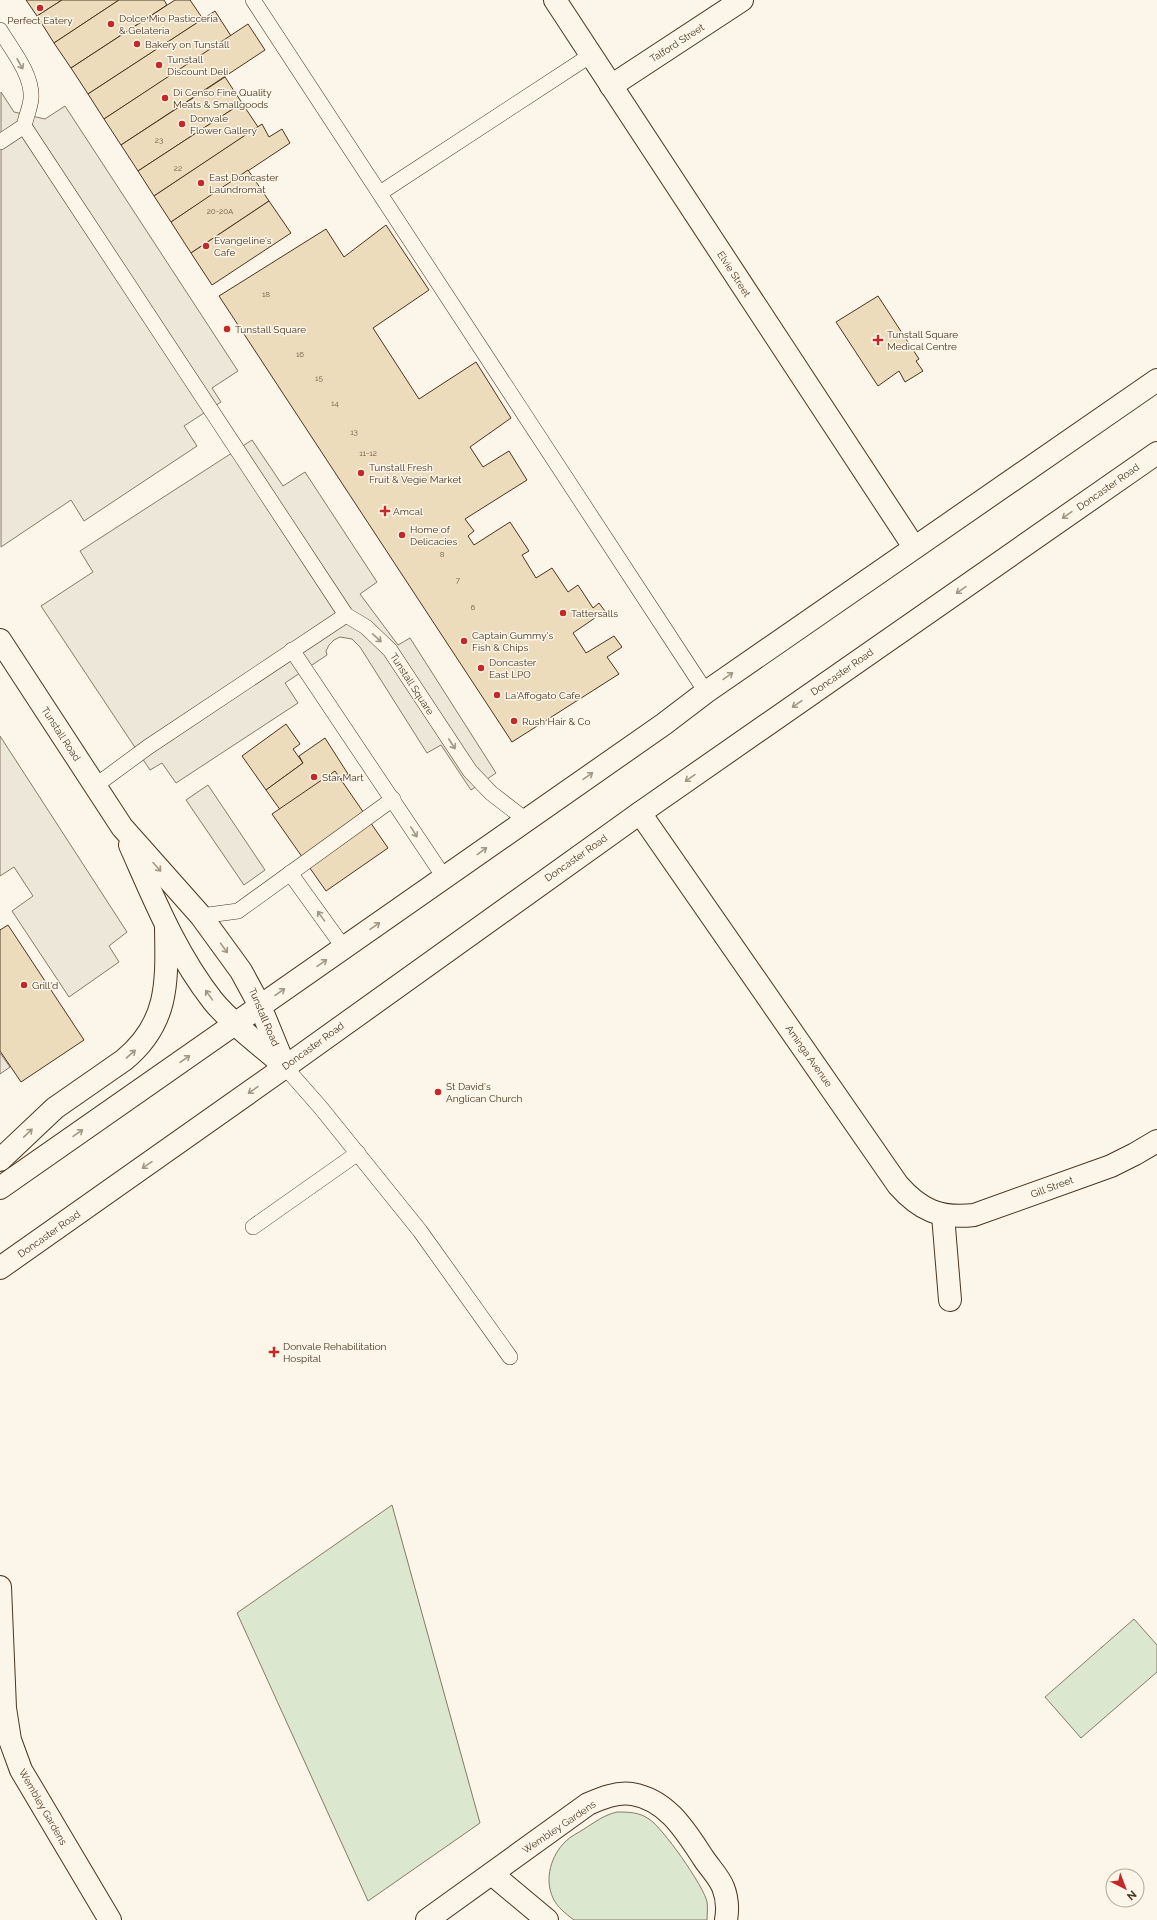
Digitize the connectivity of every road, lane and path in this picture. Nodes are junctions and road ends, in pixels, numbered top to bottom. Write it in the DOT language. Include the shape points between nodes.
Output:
graph roads {
  1 [pos="253,0"];
  2 [pos="555,0"];
  3 [pos="742,0"];
  4 [pos="0,30"];
  5 [pos="591,55"];
  6 [pos="611,86"];
  7 [pos="24,126"];
  8 [pos="0,142"];
  9 [pos="380,193"];
  10 [pos="1157,380"];
  11 [pos="1157,453"];
  12 [pos="914,547"];
  13 [pos="346,615"];
  14 [pos="0,640"];
  15 [pos="292,650"];
  16 [pos="706,692"];
  17 [pos="95,786"];
  18 [pos="393,799"];
  19 [pos="640,813"];
  20 [pos="526,820"];
  21 [pos="122,827"];
  22 [pos="290,873"];
  23 [pos="444,877"];
  24 [pos="201,916"];
  25 [pos="166,928"];
  26 [pos="344,948"];
  27 [pos="260,1006"];
  28 [pos="236,1023"];
  29 [pos="285,1067"];
  30 [pos="1157,1141"];
  31 [pos="358,1153"];
  32 [pos="0,1160"];
  33 [pos="0,1188"];
  34 [pos="943,1215"];
  35 [pos="253,1227"];
  36 [pos="0,1268"];
  37 [pos="950,1300"];
  38 [pos="510,1357"];
  39 [pos="0,1587"];
  40 [pos="492,1874"];
  41 [pos="110,1920"];
  42 [pos="427,1920"];
  43 [pos="547,1920"];
  44 [pos="726,1920"];
  1 -- 9 [label="lane"];
  2 -- 5 [label="street, Elvie Street"];
  3 -- 6 [label="street, Talford Street"];
  4 -- 7 [label="lane, one-way" via="29,84 31,97"];
  5 -- 6 [label="street, Elvie Street"];
  5 -- 9 [label="lane"];
  6 -- 12 [label="street, Elvie Street"];
  7 -- 8 [label="lane"];
  7 -- 13 [label="lane, Tunstall Square"];
  9 -- 16 [label="lane"];
  10 -- 12 [label="street"];
  11 -- 19 [label="street, Doncaster Road, one-way"];
  16 -- 12 [label="street, one-way"];
  13 -- 15 [label="lane"];
  13 -- 20 [label="lane, Tunstall Square, one-way" via="366,627 390,650 470,771 491,793"];
  14 -- 17 [label="street, Tunstall Road"];
  15 -- 17 [label="lane"];
  15 -- 18 [label="lane"];
  20 -- 16 [label="street, one-way"];
  17 -- 21 [label="street, Tunstall Road"];
  18 -- 22 [label="lane"];
  18 -- 23 [label="lane, one-way"];
  19 -- 29 [label="street, Doncaster Road"];
  19 -- 34 [label="street, Aminga Avenue" via="898,1185 918,1204"];
  23 -- 20 [label="street, one-way"];
  21 -- 24 [label="street, Tunstall Road, one-way"];
  21 -- 25 [label="street, Tunstall Road"];
  22 -- 24 [label="lane" via="238,911"];
  26 -- 22 [label="lane, one-way"];
  26 -- 23 [label="street, one-way"];
  24 -- 27 [label="street, Tunstall Road, one-way" via="241,971"];
  28 -- 25 [label="street, Tunstall Road, one-way" via="214,1001"];
  32 -- 25 [label="street, Tunstall Road, one-way" via="55,1108 134,1052 148,1034 163,1002"];
  27 -- 26 [label="street, one-way"];
  27 -- 28 [label="street"];
  27 -- 29 [label="street, Tunstall Road"];
  28 -- 29 [label="street, Tunstall Road"];
  33 -- 28 [label="street, one-way"];
  29 -- 31 [label="lane"];
  29 -- 36 [label="street, Doncaster Road, one-way"];
  30 -- 34 [label="street, Gill Street" via="1111,1166 974,1215"];
  31 -- 35 [label="lane"];
  31 -- 38 [label="lane" via="437,1253"];
  34 -- 37 [label="street"];
  39 -- 41 [label="street, Wembley Gardens" via="4,1708 10,1740 21,1770"];
  40 -- 42 [label="street, Wembley Gardens"];
  40 -- 43 [label="street"];
  40 -- 44 [label="street, Wembley Gardens" via="588,1804 608,1796 631,1794 649,1799 664,1808 680,1824 723,1886 727,1901"];
}
